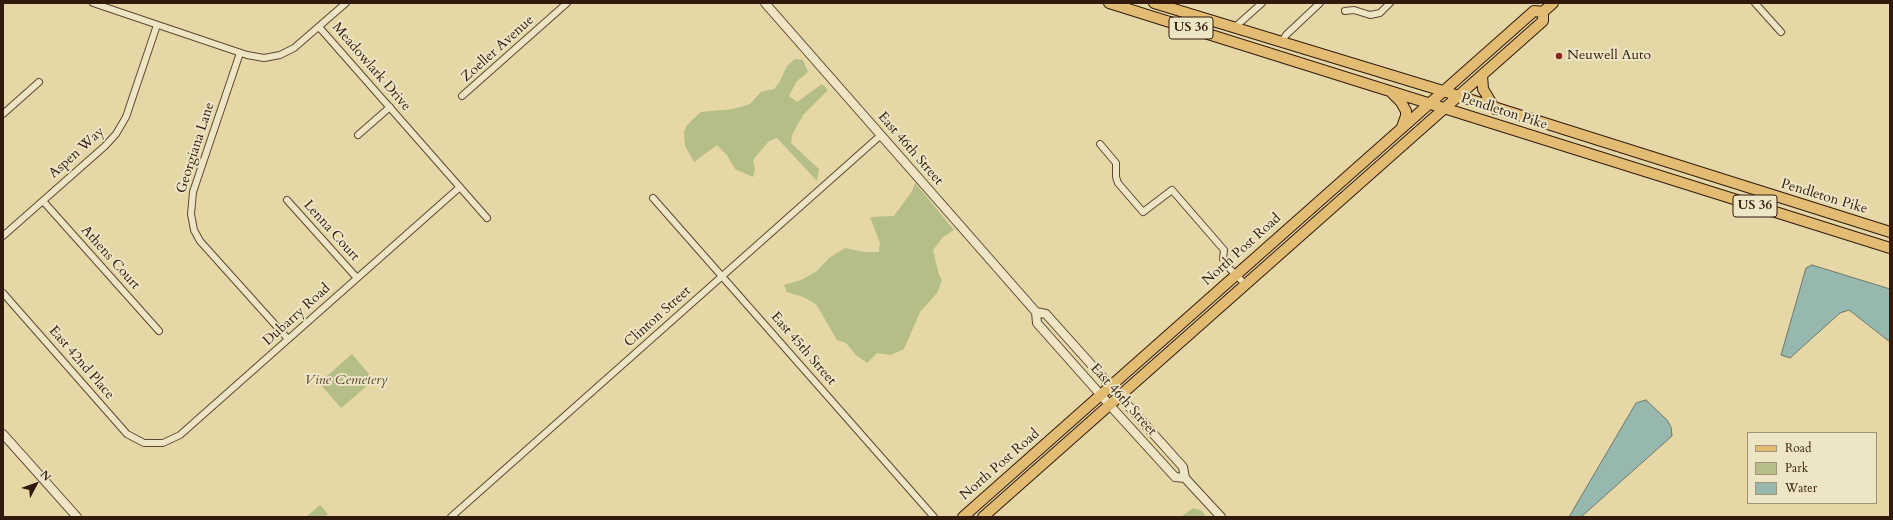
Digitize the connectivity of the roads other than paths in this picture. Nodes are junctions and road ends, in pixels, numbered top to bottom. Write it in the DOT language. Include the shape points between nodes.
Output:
graph roads {
  1 [pos="93,3"];
  2 [pos="346,3"];
  3 [pos="567,3"];
  4 [pos="765,3"];
  5 [pos="1109,3"];
  6 [pos="1154,3"];
  7 [pos="1262,3"];
  8 [pos="1320,3"];
  9 [pos="1390,3"];
  10 [pos="1755,3"];
  11 [pos="1173,6"];
  12 [pos="1546,7"];
  13 [pos="1345,11"];
  14 [pos="157,25"];
  15 [pos="319,27"];
  16 [pos="1234,28"];
  17 [pos="1781,32"];
  18 [pos="1280,43"];
  19 [pos="240,52"];
  20 [pos="1482,75"];
  21 [pos="39,82"];
  22 [pos="1389,91"];
  23 [pos="1443,91"];
  24 [pos="462,96"];
  25 [pos="1458,96"];
  26 [pos="1430,103"];
  27 [pos="390,107"];
  28 [pos="1444,108"];
  29 [pos="1495,109"];
  30 [pos="3,114"];
  31 [pos="1402,127"];
  32 [pos="358,134"];
  33 [pos="881,135"];
  34 [pos="1100,144"];
  35 [pos="460,187"];
  36 [pos="653,198"];
  37 [pos="287,200"];
  38 [pos="43,201"];
  39 [pos="487,218"];
  40 [pos="1890,232"];
  41 [pos="3,236"];
  42 [pos="1890,248"];
  43 [pos="722,275"];
  44 [pos="1235,276"];
  45 [pos="357,278"];
  46 [pos="1245,284"];
  47 [pos="3,293"];
  48 [pos="1036,312"];
  49 [pos="159,331"];
  50 [pos="288,339"];
  51 [pos="1110,386"];
  52 [pos="1100,394"];
  53 [pos="1119,396"];
  54 [pos="1109,404"];
  55 [pos="3,434"];
  56 [pos="144,443"];
  57 [pos="1185,478"];
  58 [pos="76,517"];
  59 [pos="451,517"];
  60 [pos="934,517"];
  61 [pos="963,517"];
  62 [pos="983,517"];
  63 [pos="1221,517"];
  1 -- 14 [label="street, Meadowlark Drive"];
  2 -- 15 [label="street"];
  3 -- 24 [label="street, Zoeller Avenue"];
  4 -- 33 [label="street, East 46th Street"];
  5 -- 22 [label="main road, Pendleton Pike / US 36"];
  6 -- 11 [label="main road, Pendleton Pike / US 36"];
  7 -- 16 [label="street"];
  8 -- 18 [label="street"];
  9 -- 13 [label="street" via="1380,12 1370,15 1354,10"];
  10 -- 17 [label="street"];
  11 -- 16 [label="main road, Pendleton Pike / US 36"];
  12 -- 20 [label="main road, North Post Road" via="1543,21"];
  12 -- 23 [label="main road, North Post Road" via="1534,11"];
  14 -- 19 [label="street, Meadowlark Drive"];
  14 -- 38 [label="street, Aspen Way" via="120,128 110,142"];
  15 -- 19 [label="street, Meadowlark Drive" via="297,46 280,55 264,58"];
  15 -- 27 [label="street, Meadowlark Drive"];
  16 -- 18 [label="main road, Pendleton Pike / US 36"];
  18 -- 23 [label="main road, Pendleton Pike / US 36"];
  19 -- 50 [label="street, Georgiana Lane" via="193,192 191,214 194,230 200,241"];
  20 -- 25 [label="main road, North Post Road"];
  20 -- 29 [label="main road" via="1482,89"];
  21 -- 30 [label="street"];
  22 -- 26 [label="main road, Pendleton Pike / US 36"];
  22 -- 31 [label="main road" via="1398,98 1406,111"];
  23 -- 25 [label="main road, Pendleton Pike / US 36"];
  23 -- 26 [label="main road, North Post Road"];
  25 -- 28 [label="main road, North Post Road"];
  25 -- 29 [label="main road, Pendleton Pike / US 36"];
  26 -- 28 [label="main road, Pendleton Pike / US 36"];
  26 -- 31 [label="main road, North Post Road"];
  27 -- 32 [label="street"];
  27 -- 35 [label="street, Meadowlark Drive"];
  28 -- 42 [label="main road, Pendleton Pike / US 36"];
  28 -- 46 [label="main road, North Post Road"];
  29 -- 40 [label="main road, Pendleton Pike / US 36"];
  31 -- 44 [label="main road, North Post Road"];
  33 -- 43 [label="street, Clinton Street"];
  33 -- 48 [label="street, East 46th Street"];
  34 -- 44 [label="street" via="1116,163 1118,183 1143,212 1172,190 1224,250 1223,259"];
  35 -- 39 [label="street, Meadowlark Drive"];
  35 -- 45 [label="street, Dubarry Road"];
  36 -- 43 [label="street, East 45th Street"];
  37 -- 45 [label="street, Lenna Court"];
  38 -- 41 [label="street, Aspen Way"];
  38 -- 49 [label="street, Athens Court"];
  43 -- 59 [label="street, Clinton Street"];
  43 -- 60 [label="street, East 45th Street"];
  44 -- 46 [label="street"];
  44 -- 51 [label="main road, North Post Road"];
  45 -- 50 [label="street, Dubarry Road"];
  46 -- 53 [label="main road, North Post Road"];
  47 -- 56 [label="street, East 42nd Place" via="127,434"];
  48 -- 51 [label="street, East 46th Street" via="1046,314"];
  48 -- 52 [label="street, East 46th Street" via="1037,323"];
  50 -- 56 [label="street, Dubarry Road" via="180,435 163,443"];
  51 -- 52 [label="main road, North Post Road"];
  51 -- 53 [label="street, East 46th Street"];
  52 -- 54 [label="street, East 46th Street"];
  52 -- 61 [label="main road, North Post Road"];
  53 -- 54 [label="main road, North Post Road"];
  53 -- 57 [label="street, East 46th Street" via="1183,467"];
  54 -- 57 [label="street, East 46th Street" via="1175,477"];
  54 -- 62 [label="main road, North Post Road"];
  55 -- 58 [label="street"];
  57 -- 63 [label="street, East 46th Street"];
}
